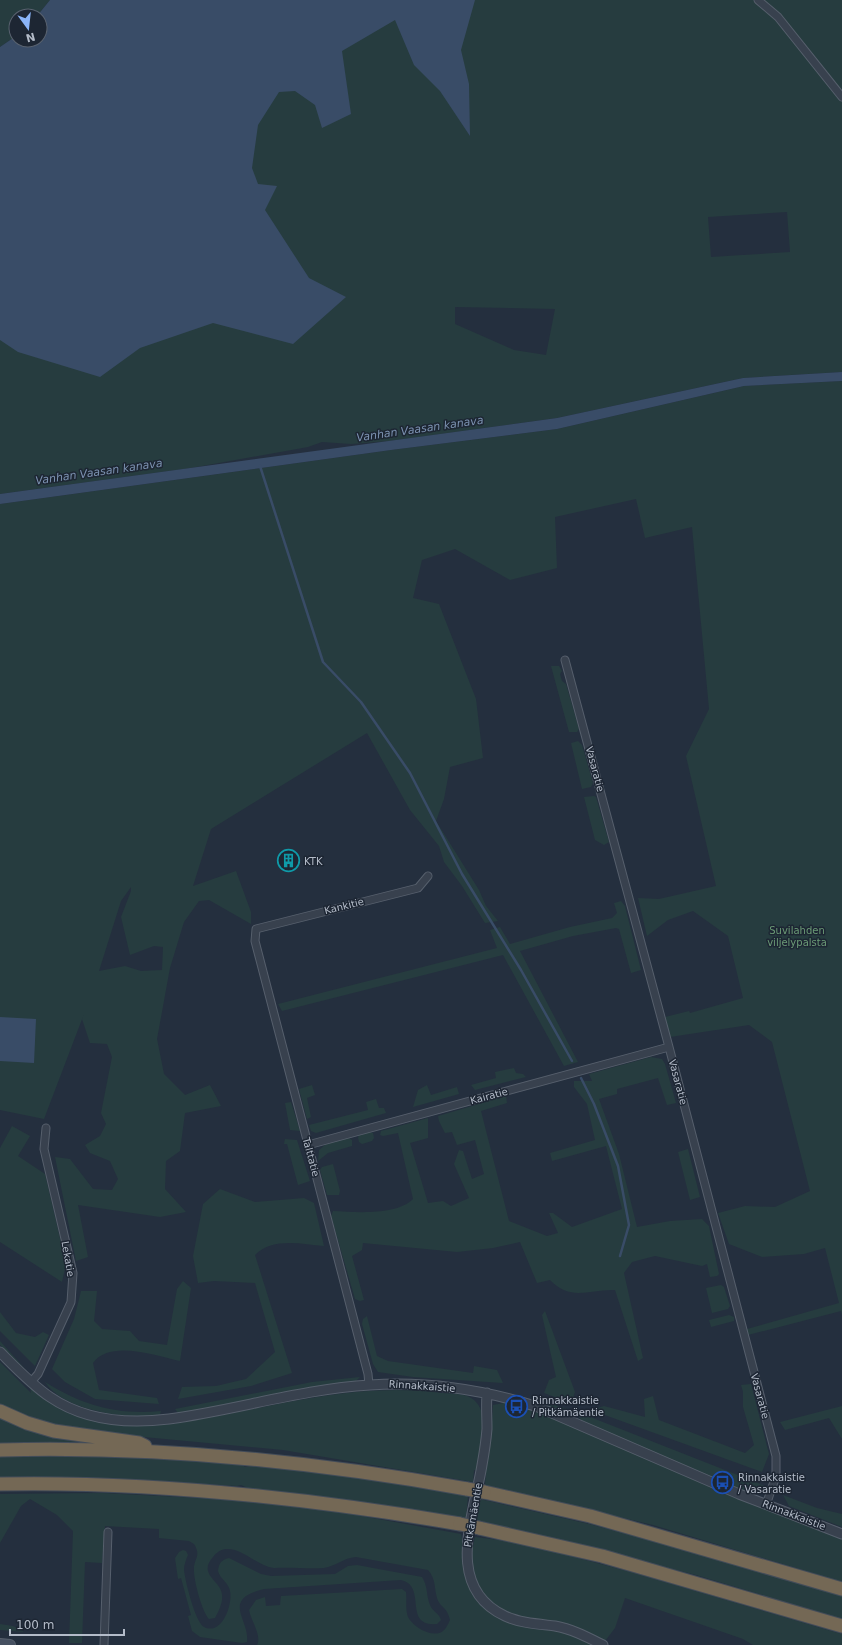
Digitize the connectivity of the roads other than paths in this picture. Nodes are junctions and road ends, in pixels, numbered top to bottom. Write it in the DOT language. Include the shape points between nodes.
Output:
graph roads {
  1 [pos="758,0"];
  2 [pos="842,97"];
  3 [pos="565,660"];
  4 [pos="428,876"];
  5 [pos="256,929"];
  6 [pos="669,1047"];
  7 [pos="46,1128"];
  8 [pos="308,1144"];
  9 [pos="0,1352"];
  10 [pos="31,1382"];
  11 [pos="369,1385"];
  12 [pos="487,1393"];
  13 [pos="0,1411"];
  14 [pos="0,1450"];
  15 [pos="158,1451"];
  16 [pos="0,1484"];
  17 [pos="766,1505"];
  18 [pos="108,1532"];
  19 [pos="842,1534"];
  20 [pos="842,1589"];
  21 [pos="842,1626"];
  22 [pos="0,1644"];
  23 [pos="10,1645"];
  24 [pos="104,1645"];
  25 [pos="603,1645"];
  1 -- 2 [label="street" via="778,17"];
  3 -- 6 [label="street, Vasaratie"];
  4 -- 5 [label="street, Kankitie" via="418,888"];
  5 -- 8 [label="street, Talttatie" via="255,941"];
  6 -- 8 [label="street, Kairatie"];
  6 -- 17 [label="street, Vasaratie" via="776,1456 776,1476"];
  7 -- 10 [label="street, Lekatie" via="44,1149 73,1273 71,1302 38,1374"];
  8 -- 11 [label="street, Talttatie"];
  9 -- 10 [label="street, Rinnakkaistie"];
  10 -- 11 [label="street, Rinnakkaistie" via="55,1400 82,1412 101,1418 136,1422 181,1418 322,1391"];
  11 -- 12 [label="street, Rinnakkaistie" via="425,1385"];
  12 -- 17 [label="street, Rinnakkaistie" via="538,1407"];
  12 -- 25 [label="street, Pitkämäentie" via="487,1432 467,1540 466,1560 472,1584 481,1598 505,1616 531,1624 580,1633"];
  13 -- 15 [label="highway" via="54,1431 139,1443"];
  14 -- 15 [label="highway"];
  15 -- 20 [label="highway, bridge" via="341,1468 484,1492 590,1516"];
  16 -- 21 [label="highway, bridge" via="111,1484 211,1490 330,1504 460,1524 602,1556"];
  17 -- 19 [label="street, Rinnakkaistie"];
  18 -- 24 [label="street"];
  22 -- 23 [label="main road"];
}
